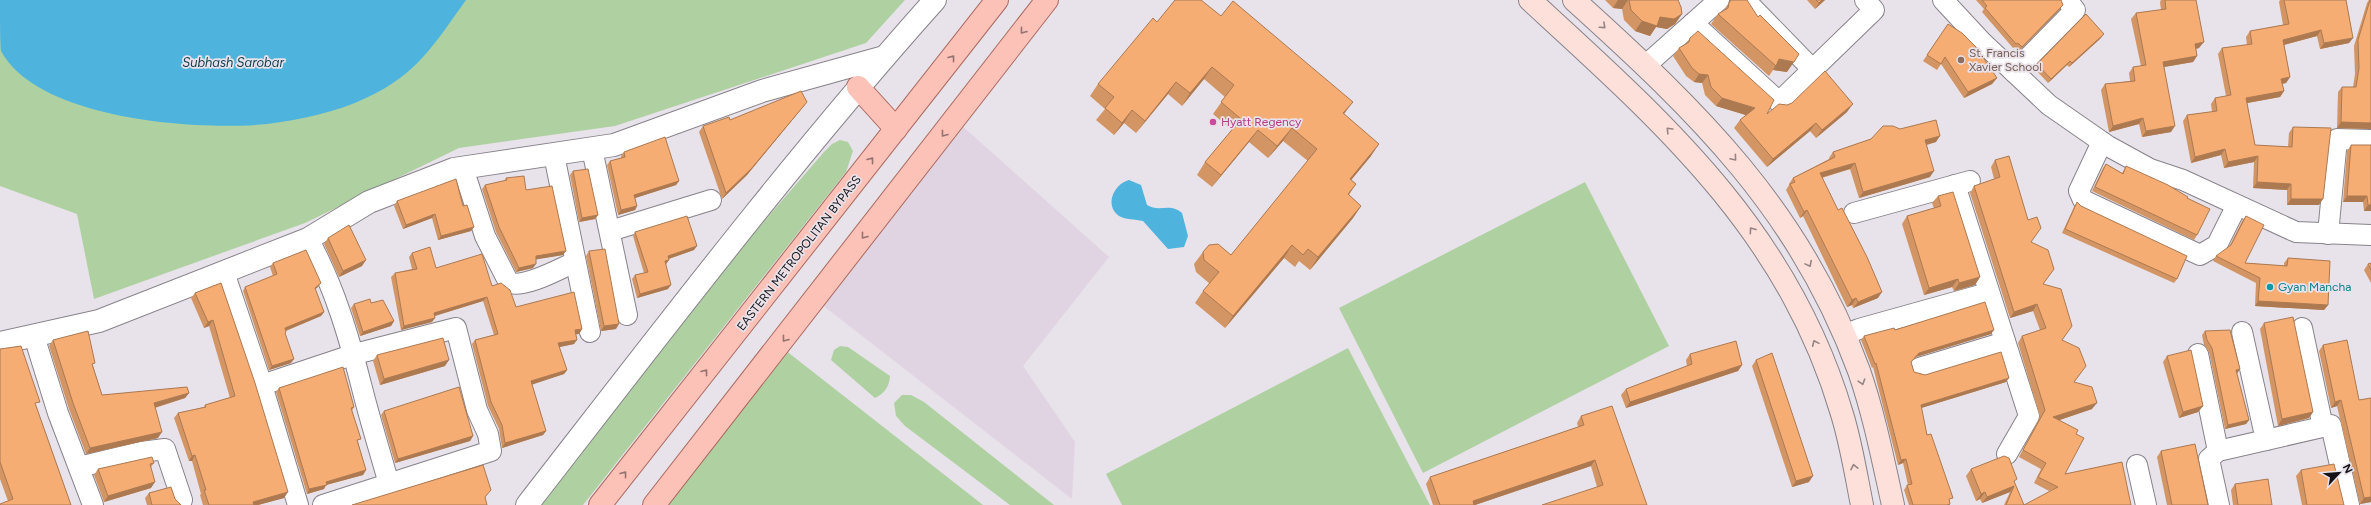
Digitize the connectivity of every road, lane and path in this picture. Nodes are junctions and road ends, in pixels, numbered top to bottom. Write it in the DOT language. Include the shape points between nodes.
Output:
graph roads {
  1 [pos="935,0"];
  2 [pos="996,0"];
  3 [pos="1047,0"];
  4 [pos="1530,0"];
  5 [pos="1574,0"];
  6 [pos="1719,0"];
  7 [pos="1745,0"];
  8 [pos="1866,0"];
  9 [pos="1943,0"];
  10 [pos="2067,0"];
  11 [pos="1693,23"];
  12 [pos="884,57"];
  13 [pos="1646,65"];
  14 [pos="1813,70"];
  15 [pos="2014,72"];
  16 [pos="858,87"];
  17 [pos="896,129"];
  18 [pos="1715,136"];
  19 [pos="2371,140"];
  20 [pos="2102,142"];
  21 [pos="592,149"];
  22 [pos="554,155"];
  23 [pos="1693,156"];
  24 [pos="463,168"];
  25 [pos="711,200"];
  26 [pos="2237,205"];
  27 [pos="1854,214"];
  28 [pos="610,231"];
  29 [pos="2328,234"];
  30 [pos="2371,235"];
  31 [pos="308,239"];
  32 [pos="575,262"];
  33 [pos="224,272"];
  34 [pos="1988,293"];
  35 [pos="627,315"];
  36 [pos="2302,328"];
  37 [pos="590,332"];
  38 [pos="2242,332"];
  39 [pos="1844,335"];
  40 [pos="34,336"];
  41 [pos="2005,342"];
  42 [pos="0,343"];
  43 [pos="354,354"];
  44 [pos="2198,354"];
  45 [pos="1919,368"];
  46 [pos="262,385"];
  47 [pos="1869,406"];
  48 [pos="1842,414"];
  49 [pos="2323,427"];
  50 [pos="2266,440"];
  51 [pos="2218,451"];
  52 [pos="2007,454"];
  53 [pos="2137,465"];
  54 [pos="79,467"];
  55 [pos="389,484"];
  56 [pos="182,500"];
  57 [pos="93,505"];
  58 [pos="298,505"];
  59 [pos="323,505"];
  60 [pos="527,505"];
  61 [pos="600,505"];
  62 [pos="654,505"];
  63 [pos="1862,505"];
  64 [pos="1892,505"];
  65 [pos="2146,505"];
  66 [pos="2219,505"];
  67 [pos="2349,505"];
  1 -- 12 [label="street"];
  17 -- 2 [label="main road, EASTERN METROPOLITAN BYPASS, one-way"];
  3 -- 62 [label="main road, one-way"];
  23 -- 4 [label="main road, one-way" via="1638,98"];
  5 -- 13 [label="main road, one-way"];
  6 -- 11 [label="street"];
  7 -- 14 [label="street"];
  8 -- 14 [label="street" via="1874,10"];
  9 -- 15 [label="street"];
  10 -- 15 [label="street" via="2075,10"];
  11 -- 13 [label="street"];
  11 -- 14 [label="street" via="1779,102"];
  12 -- 16 [label="street"];
  12 -- 21 [label="street" via="762,91 614,145"];
  13 -- 18 [label="main road"];
  15 -- 20 [label="street" via="2049,105"];
  16 -- 17 [label="main road"];
  16 -- 60 [label="street"];
  61 -- 17 [label="main road, EASTERN METROPOLITAN BYPASS, one-way"];
  18 -- 23 [label="main road"];
  18 -- 39 [label="main road, one-way" via="1788,228 1817,279"];
  19 -- 29 [label="street" via="2337,140"];
  20 -- 26 [label="street" via="2150,169 2183,180"];
  20 -- 26 [label="street" via="2079,192 2083,200 2193,252 2200,255 2217,245"];
  21 -- 22 [label="street"];
  21 -- 28 [label="street"];
  22 -- 24 [label="street"];
  22 -- 32 [label="street"];
  48 -- 23 [label="main road, one-way" via="1808,328 1775,264 1731,201"];
  24 -- 31 [label="street" via="454,169 369,202"];
  24 -- 32 [label="street" via="485,236 509,284 526,283"];
  25 -- 28 [label="street"];
  26 -- 29 [label="street" via="2296,232"];
  27 -- 34 [label="street" via="1962,183"];
  28 -- 35 [label="street"];
  29 -- 30 [label="street"];
  31 -- 33 [label="street"];
  31 -- 43 [label="street" via="325,274"];
  32 -- 37 [label="street"];
  33 -- 40 [label="street" via="99,321"];
  33 -- 46 [label="street"];
  34 -- 39 [label="street"];
  34 -- 41 [label="street"];
  36 -- 49 [label="street"];
  38 -- 50 [label="street"];
  39 -- 47 [label="main road, one-way"];
  40 -- 42 [label="street"];
  40 -- 54 [label="street" via="58,413"];
  41 -- 45 [label="street"];
  41 -- 52 [label="street" via="2029,416"];
  43 -- 46 [label="street"];
  43 -- 55 [label="street"];
  43 -- 55 [label="street" via="456,328 477,410 488,434 491,451"];
  44 -- 51 [label="street"];
  46 -- 58 [label="street"];
  47 -- 48 [label="main road"];
  47 -- 64 [label="main road"];
  63 -- 48 [label="main road, one-way"];
  49 -- 50 [label="street"];
  49 -- 67 [label="street" via="2331,425"];
  50 -- 51 [label="street"];
  51 -- 66 [label="street" via="2209,459"];
  53 -- 65 [label="street"];
  54 -- 56 [label="street" via="165,449"];
  54 -- 57 [label="street"];
  55 -- 59 [label="street"];
}
